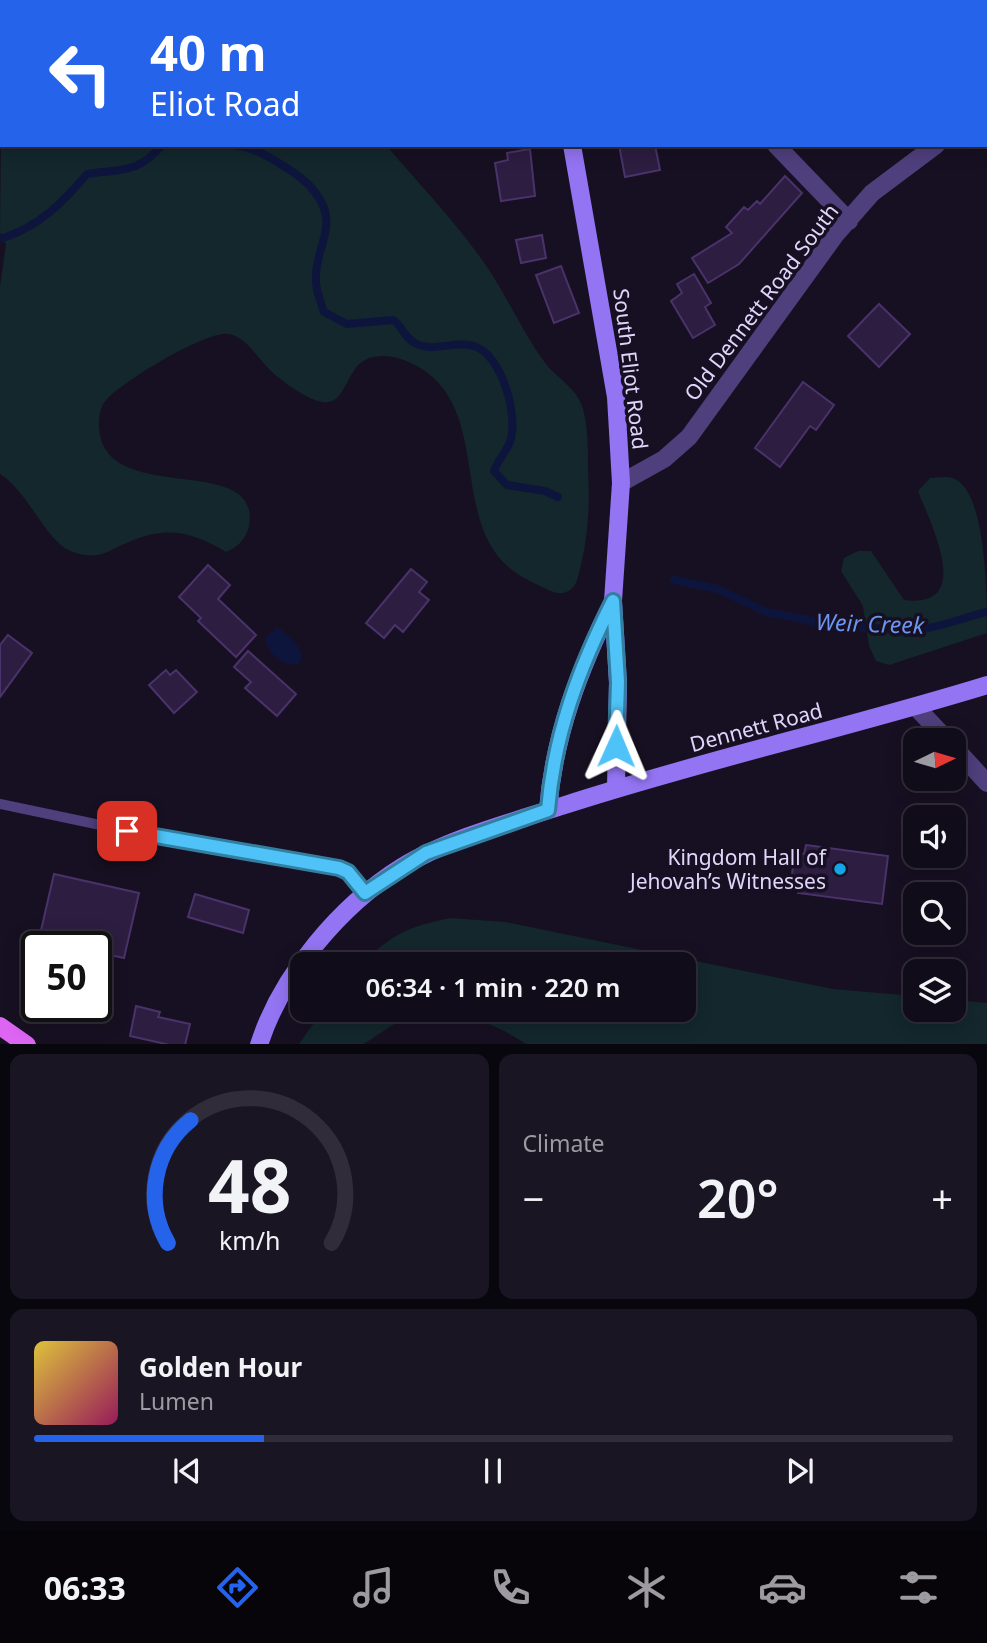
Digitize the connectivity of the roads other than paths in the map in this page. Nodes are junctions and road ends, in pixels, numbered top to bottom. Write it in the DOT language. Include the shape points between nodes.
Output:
graph roads {
  1 [pos="572,147"];
  2 [pos="778,147"];
  3 [pos="933,147"];
  4 [pos="849,221"];
  5 [pos="621,483"];
  6 [pos="613,601"];
  7 [pos="987,685"];
  8 [pos="916,707"];
  9 [pos="936,728"];
  10 [pos="966,760"];
  11 [pos="987,783"];
  12 [pos="616,788"];
  13 [pos="0,804"];
  14 [pos="548,810"];
  15 [pos="365,893"];
  16 [pos="0,1026"];
  17 [pos="26,1044"];
  18 [pos="259,1044"];
  1 -- 5 [label="main road, South Eliot Road" via="616,397"];
  2 -- 4 [label="street"];
  3 -- 4 [label="street, Old Dennett Road South" via="872,193"];
  4 -- 5 [label="street, Old Dennett Road South" via="835,234 689,437 664,459"];
  5 -- 6 [label="main road, South Eliot Road"];
  6 -- 12 [label="main road" via="618,682"];
  6 -- 14 [label="main road" via="567,707"];
  7 -- 8 [label="main road, Dennett Road"];
  8 -- 9 [label="street"];
  8 -- 12 [label="main road, Dennett Road"];
  10 -- 11 [label="street"];
  12 -- 14 [label="main road, Dennett Road"];
  13 -- 15 [label="lane" via="181,842 339,868"];
  14 -- 15 [label="main road, Dennett Road" via="426,853"];
  15 -- 18 [label="main road, Dennett Road" via="306,958"];
  16 -- 17 [label="main road"];
}
